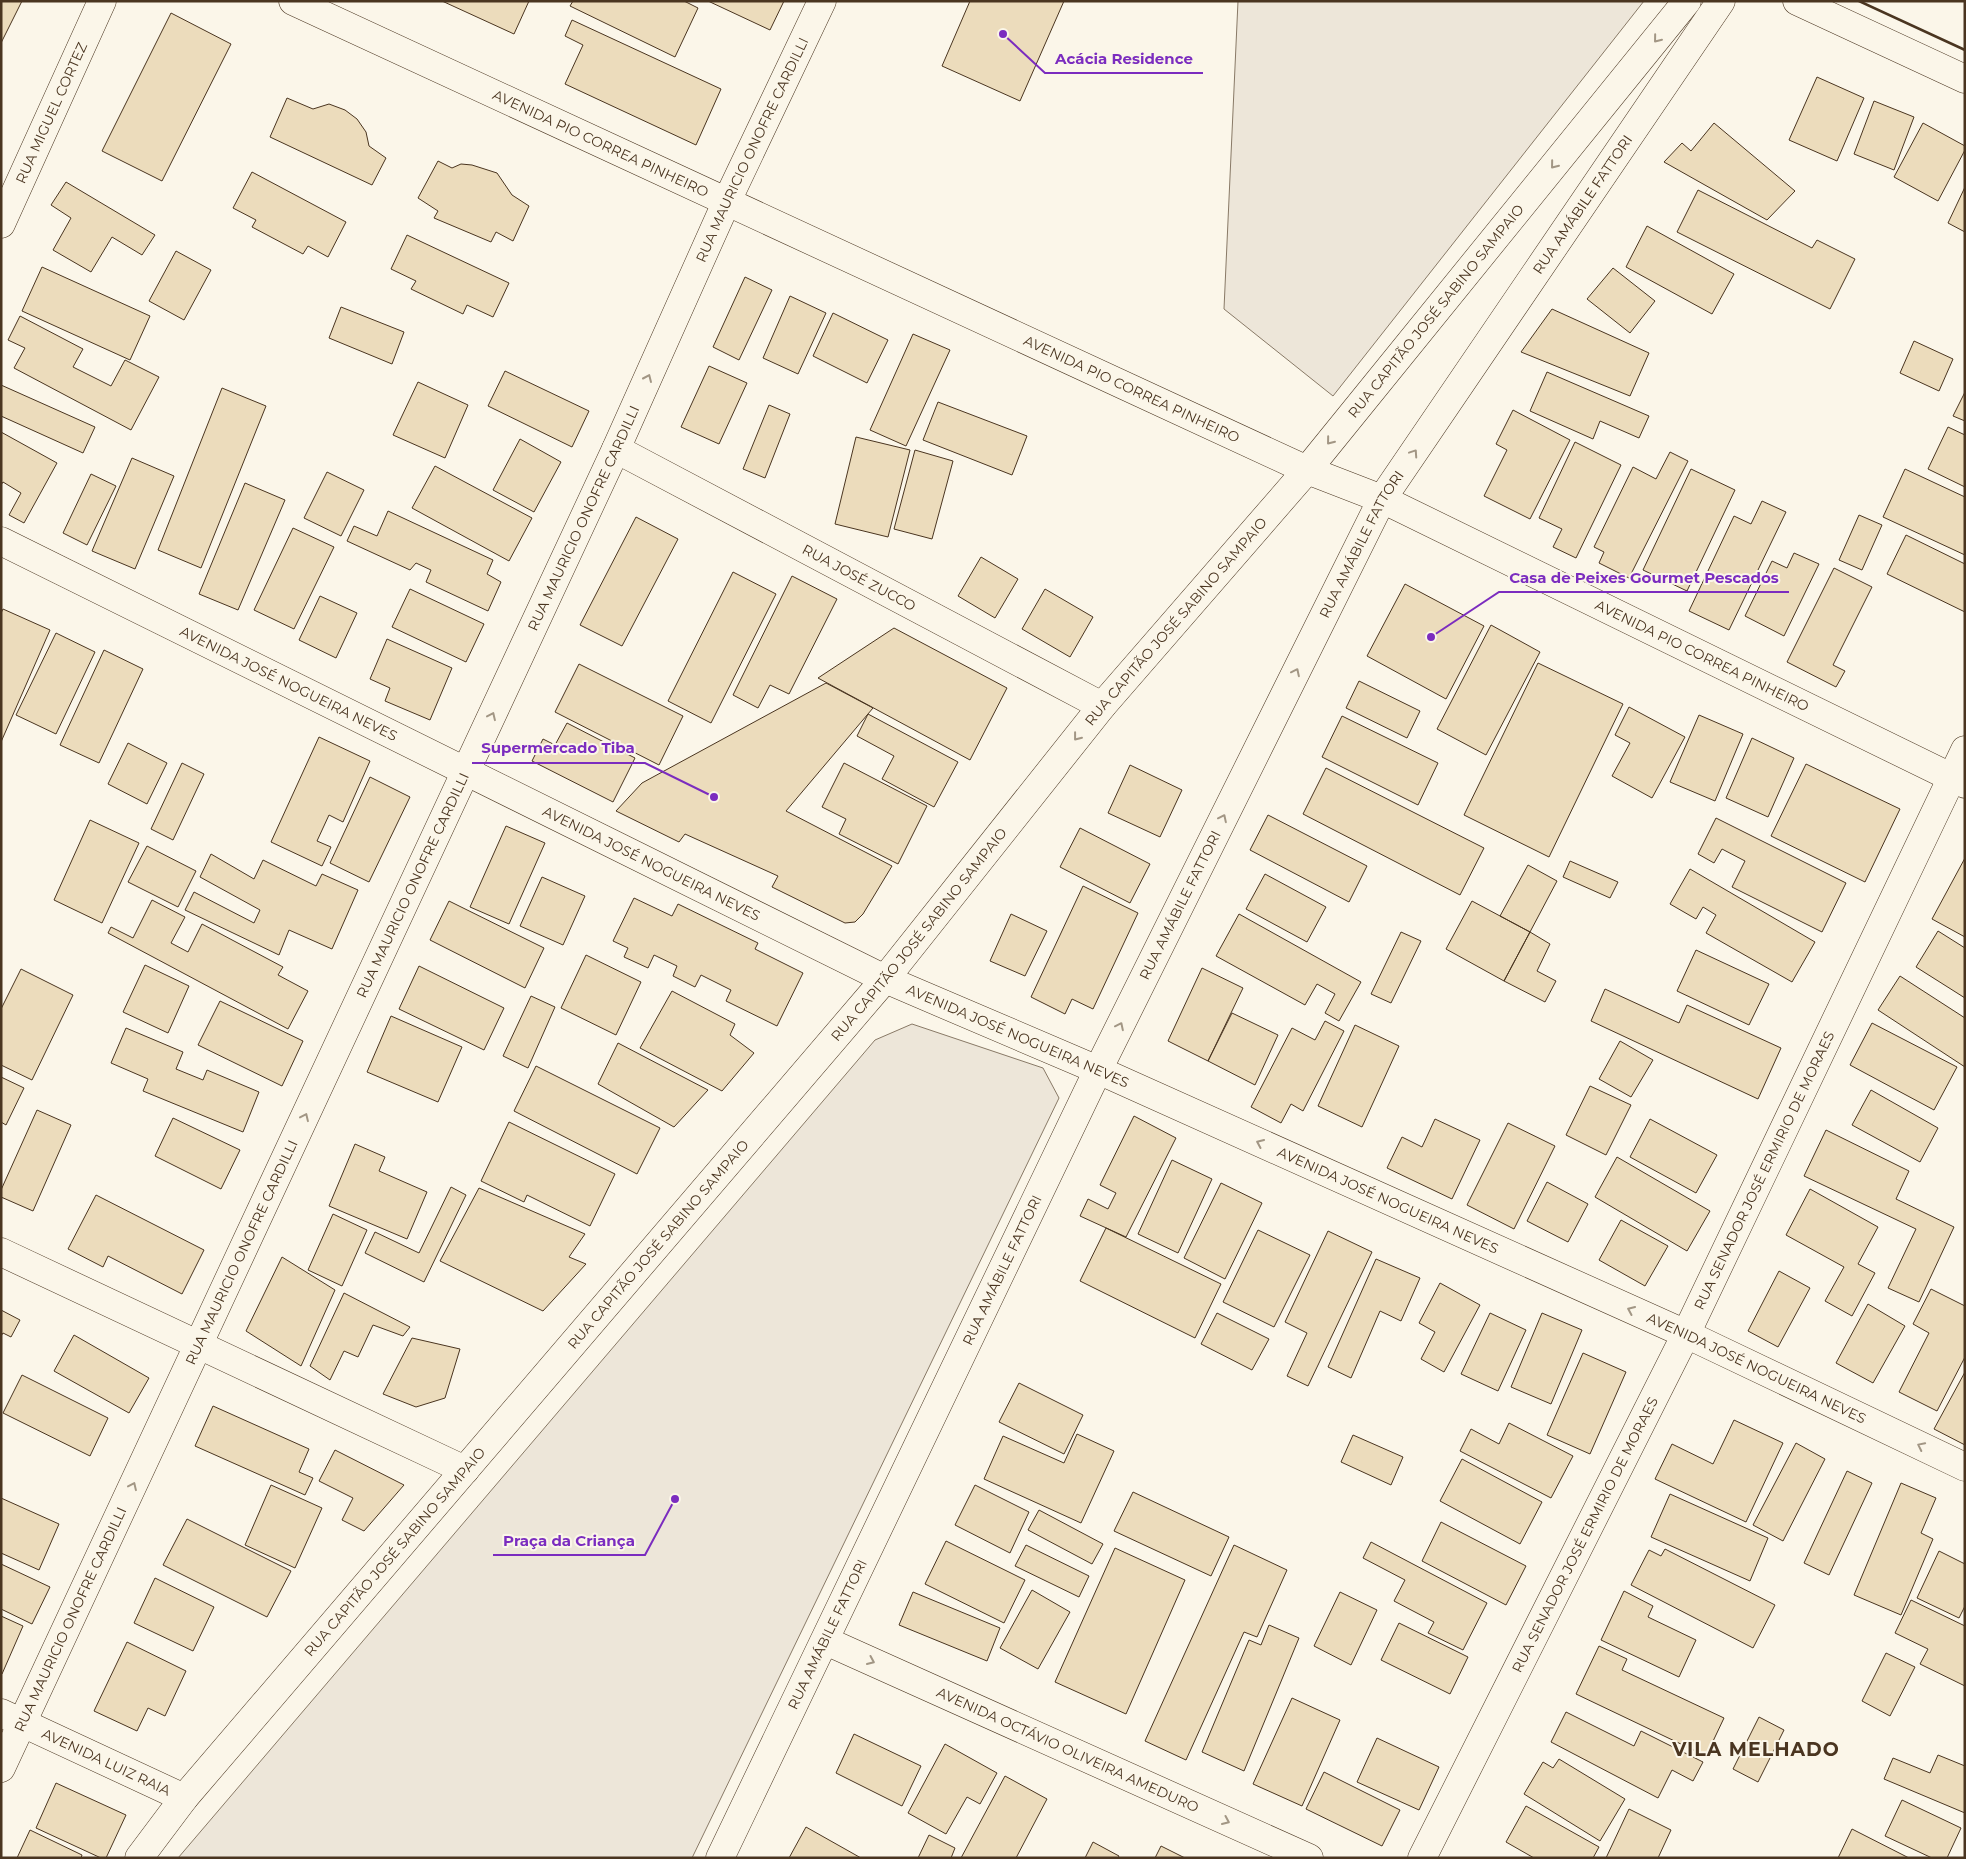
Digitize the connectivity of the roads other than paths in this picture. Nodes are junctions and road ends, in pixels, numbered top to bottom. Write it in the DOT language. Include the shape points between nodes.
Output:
graph roads {
  1 [pos="102,1"];
  2 [pos="293,1"];
  3 [pos="822,1"];
  4 [pos="1687,1"];
  5 [pos="1721,1"];
  6 [pos="1796,1"];
  7 [pos="1965,79"];
  8 [pos="726,203"];
  9 [pos="1,224"];
  10 [pos="616,449"];
  11 [pos="1307,470"];
  12 [pos="1382,500"];
  13 [pos="1,541"];
  14 [pos="1102,706"];
  15 [pos="1965,750"];
  16 [pos="466,772"];
  17 [pos="1958,780"];
  18 [pos="885,979"];
  19 [pos="1098,1070"];
  20 [pos="1,1252"];
  21 [pos="1686,1334"];
  22 [pos="198,1345"];
  23 [pos="1965,1467"];
  24 [pos="465,1470"];
  25 [pos="826,1641"];
  26 [pos="12,1718"];
  27 [pos="1,1768"];
  28 [pos="184,1798"];
  29 [pos="139,1858"];
  30 [pos="720,1858"];
  31 [pos="1309,1858"];
  32 [pos="1422,1858"];
  1 -- 9 [label="street, RUA MIGUEL CORTEZ"];
  2 -- 8 [label="street, AVENIDA PIO CORREA PINHEIRO"];
  3 -- 8 [label="street, RUA MAURICIO ONOFRE CARDILLI"];
  4 -- 11 [label="street, RUA CAPITÃO JOSÉ SABINO SAMPAIO, one-way"];
  12 -- 5 [label="street, RUA AMÁBILE FATTORI, one-way"];
  6 -- 7 [label="street"];
  10 -- 8 [label="street, RUA MAURICIO ONOFRE CARDILLI, one-way"];
  8 -- 11 [label="street, AVENIDA PIO CORREA PINHEIRO"];
  10 -- 14 [label="street, RUA JOSÉ ZUCCO"];
  16 -- 10 [label="street, RUA MAURICIO ONOFRE CARDILLI, one-way"];
  11 -- 12 [label="street, AVENIDA PIO CORREA PINHEIRO"];
  11 -- 14 [label="street, RUA CAPITÃO JOSÉ SABINO SAMPAIO"];
  12 -- 17 [label="street, AVENIDA PIO CORREA PINHEIRO"];
  19 -- 12 [label="street, RUA AMÁBILE FATTORI, one-way"];
  13 -- 16 [label="street, AVENIDA JOSÉ NOGUEIRA NEVES"];
  14 -- 18 [label="street, RUA CAPITÃO JOSÉ SABINO SAMPAIO, one-way"];
  15 -- 17 [label="street, RUA SENADOR JOSÉ ERMIRIO DE MORAES"];
  16 -- 18 [label="street, AVENIDA JOSÉ NOGUEIRA NEVES"];
  22 -- 16 [label="street, RUA MAURICIO ONOFRE CARDILLI, one-way"];
  17 -- 21 [label="street, RUA SENADOR JOSÉ ERMIRIO DE MORAES"];
  18 -- 19 [label="street, AVENIDA JOSÉ NOGUEIRA NEVES"];
  18 -- 24 [label="street, RUA CAPITÃO JOSÉ SABINO SAMPAIO"];
  21 -- 19 [label="street, AVENIDA JOSÉ NOGUEIRA NEVES, one-way"];
  19 -- 25 [label="street, RUA AMÁBILE FATTORI"];
  20 -- 22 [label="street"];
  23 -- 21 [label="street, AVENIDA JOSÉ NOGUEIRA NEVES, one-way"];
  21 -- 32 [label="street, RUA SENADOR JOSÉ ERMIRIO DE MORAES"];
  22 -- 24 [label="street"];
  26 -- 22 [label="street, RUA MAURICIO ONOFRE CARDILLI, one-way"];
  24 -- 28 [label="street, RUA CAPITÃO JOSÉ SABINO SAMPAIO"];
  25 -- 30 [label="street, RUA AMÁBILE FATTORI"];
  25 -- 31 [label="street, AVENIDA OCTÁVIO OLIVEIRA AMEDURO, one-way"];
  26 -- 27 [label="street, RUA MAURICIO ONOFRE CARDILLI"];
  26 -- 28 [label="street, AVENIDA LUIZ RAIA"];
  28 -- 29 [label="street, RUA CAPITÃO JOSÉ SABINO SAMPAIO"];
}
